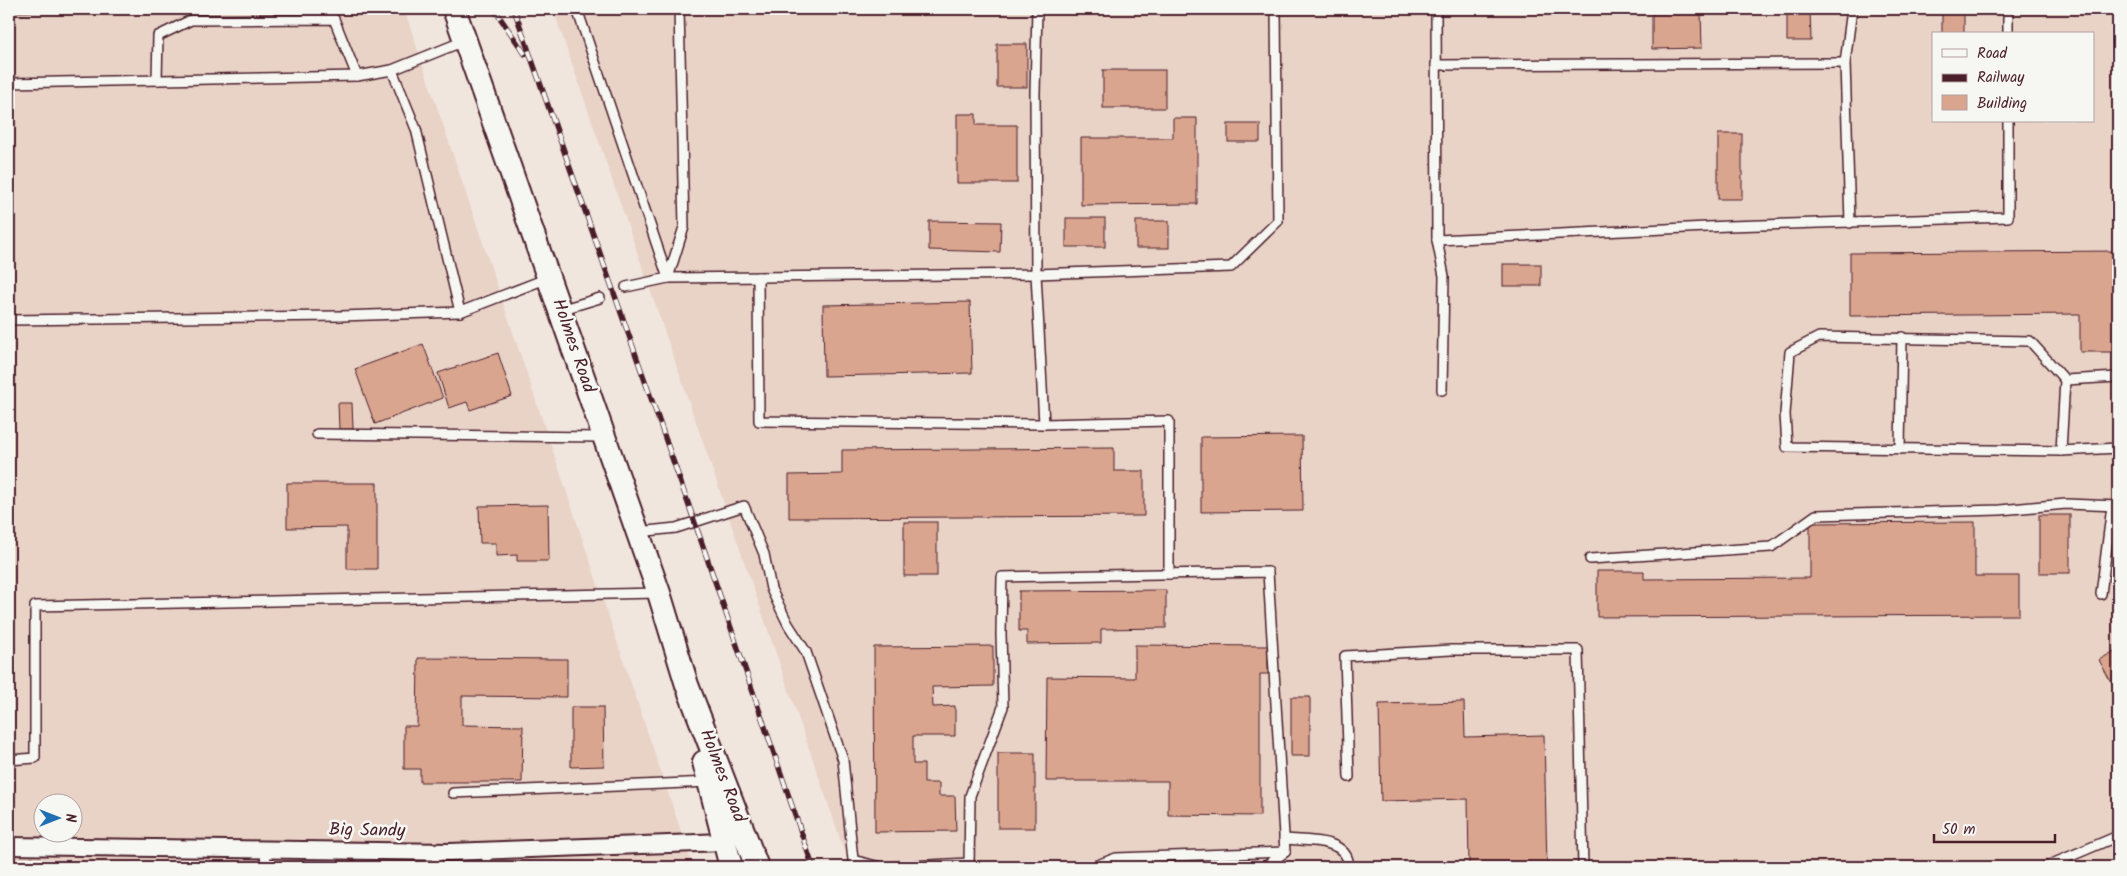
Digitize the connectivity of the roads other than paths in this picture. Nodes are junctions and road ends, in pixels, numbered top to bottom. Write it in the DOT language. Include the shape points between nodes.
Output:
graph roads {
  1 [pos="454,9"];
  2 [pos="577,9"];
  3 [pos="679,9"];
  4 [pos="1037,9"];
  5 [pos="1276,9"];
  6 [pos="1436,9"];
  7 [pos="1852,9"];
  8 [pos="2008,9"];
  9 [pos="2008,32"];
  10 [pos="464,41"];
  11 [pos="1845,62"];
  12 [pos="1436,65"];
  13 [pos="392,70"];
  14 [pos="357,76"];
  15 [pos="157,80"];
  16 [pos="9,83"];
  17 [pos="2008,122"];
  18 [pos="1850,223"];
  19 [pos="1437,240"];
  20 [pos="1036,274"];
  21 [pos="758,277"];
  22 [pos="549,278"];
  23 [pos="668,278"];
  24 [pos="626,287"];
  25 [pos="600,298"];
  26 [pos="560,310"];
  27 [pos="460,312"];
  28 [pos="9,320"];
  29 [pos="1902,337"];
  30 [pos="2118,377"];
  31 [pos="2065,380"];
  32 [pos="1442,390"];
  33 [pos="1044,424"];
  34 [pos="318,434"];
  35 [pos="605,438"];
  36 [pos="2118,448"];
  37 [pos="1900,449"];
  38 [pos="2061,451"];
  39 [pos="2115,506"];
  40 [pos="638,532"];
  41 [pos="1590,559"];
  42 [pos="1169,574"];
  43 [pos="659,592"];
  44 [pos="2101,594"];
  45 [pos="687,685"];
  46 [pos="9,760"];
  47 [pos="1349,777"];
  48 [pos="709,782"];
  49 [pos="453,793"];
  50 [pos="2118,836"];
  51 [pos="1284,839"];
  52 [pos="725,842"];
  53 [pos="9,846"];
  54 [pos="265,849"];
  55 [pos="488,850"];
  56 [pos="1285,852"];
  57 [pos="436,859"];
  58 [pos="969,865"];
  59 [pos="266,867"];
  60 [pos="486,867"];
  61 [pos="731,867"];
  62 [pos="757,867"];
  63 [pos="880,867"];
  64 [pos="890,867"];
  65 [pos="1092,867"];
  66 [pos="1265,867"];
  67 [pos="1349,867"];
  68 [pos="1583,867"];
  69 [pos="2045,867"];
  1 -- 10 [label="main road, Holmes Road"];
  2 -- 23 [label="lane"];
  3 -- 23 [label="lane" via="684,227"];
  4 -- 20 [label="lane"];
  5 -- 20 [label="lane" via="1278,221 1231,267"];
  6 -- 12 [label="lane"];
  7 -- 11 [label="lane"];
  8 -- 9 [label="lane"];
  10 -- 13 [label="lane"];
  10 -- 22 [label="main road, Holmes Road"];
  11 -- 12 [label="lane"];
  11 -- 18 [label="lane"];
  12 -- 19 [label="lane"];
  13 -- 14 [label="lane"];
  13 -- 27 [label="lane" via="416,129"];
  14 -- 15 [label="lane"];
  14 -- 15 [label="lane" via="334,19 191,20 158,36"];
  15 -- 16 [label="lane"];
  17 -- 18 [label="lane" via="2008,217"];
  18 -- 19 [label="lane"];
  19 -- 32 [label="lane" via="1444,276"];
  20 -- 21 [label="lane"];
  20 -- 33 [label="lane"];
  21 -- 23 [label="lane"];
  21 -- 33 [label="lane" via="759,421"];
  22 -- 26 [label="main road, Holmes Road"];
  22 -- 27 [label="lane"];
  23 -- 24 [label="lane"];
  25 -- 26 [label="lane"];
  26 -- 35 [label="main road, Holmes Road"];
  27 -- 28 [label="lane"];
  29 -- 31 [label="lane" via="2030,341"];
  29 -- 37 [label="lane"];
  29 -- 37 [label="lane" via="1818,337 1790,352 1785,414 1787,448"];
  30 -- 31 [label="lane"];
  31 -- 38 [label="lane"];
  33 -- 42 [label="lane" via="1169,421"];
  34 -- 35 [label="lane"];
  35 -- 40 [label="main road, Holmes Road"];
  36 -- 38 [label="lane"];
  37 -- 38 [label="lane"];
  39 -- 41 [label="lane" via="2066,504 2000,510 1816,515 1771,547"];
  39 -- 44 [label="lane"];
  40 -- 43 [label="main road, Holmes Road"];
  40 -- 63 [label="lane" via="676,528 744,506 764,554 771,588 806,652 843,760 853,860"];
  42 -- 51 [label="lane" via="1268,572"];
  42 -- 58 [label="lane" via="1002,577 1003,707 970,796"];
  43 -- 45 [label="main road, Holmes Road"];
  43 -- 46 [label="lane" via="35,606 35,758"];
  45 -- 48 [label="main road, Holmes Road"];
  45 -- 62 [label="main road, Holmes Road"];
  47 -- 68 [label="lane" via="1345,656 1451,650 1578,650"];
  48 -- 49 [label="lane"];
  48 -- 52 [label="main road, Holmes Road"];
  50 -- 69 [label="lane"];
  51 -- 56 [label="lane"];
  51 -- 67 [label="lane" via="1338,847 1344,850"];
  52 -- 55 [label="street, Big Sandy"];
  52 -- 61 [label="main road, Holmes Road"];
  53 -- 54 [label="street, Big Sandy"];
  54 -- 57 [label="street, Big Sandy"];
  54 -- 59 [label="lane"];
  55 -- 57 [label="street, Big Sandy"];
  55 -- 60 [label="lane"];
  56 -- 65 [label="lane" via="1116,858"];
  56 -- 66 [label="lane"];
  58 -- 64 [label="lane"];
}
